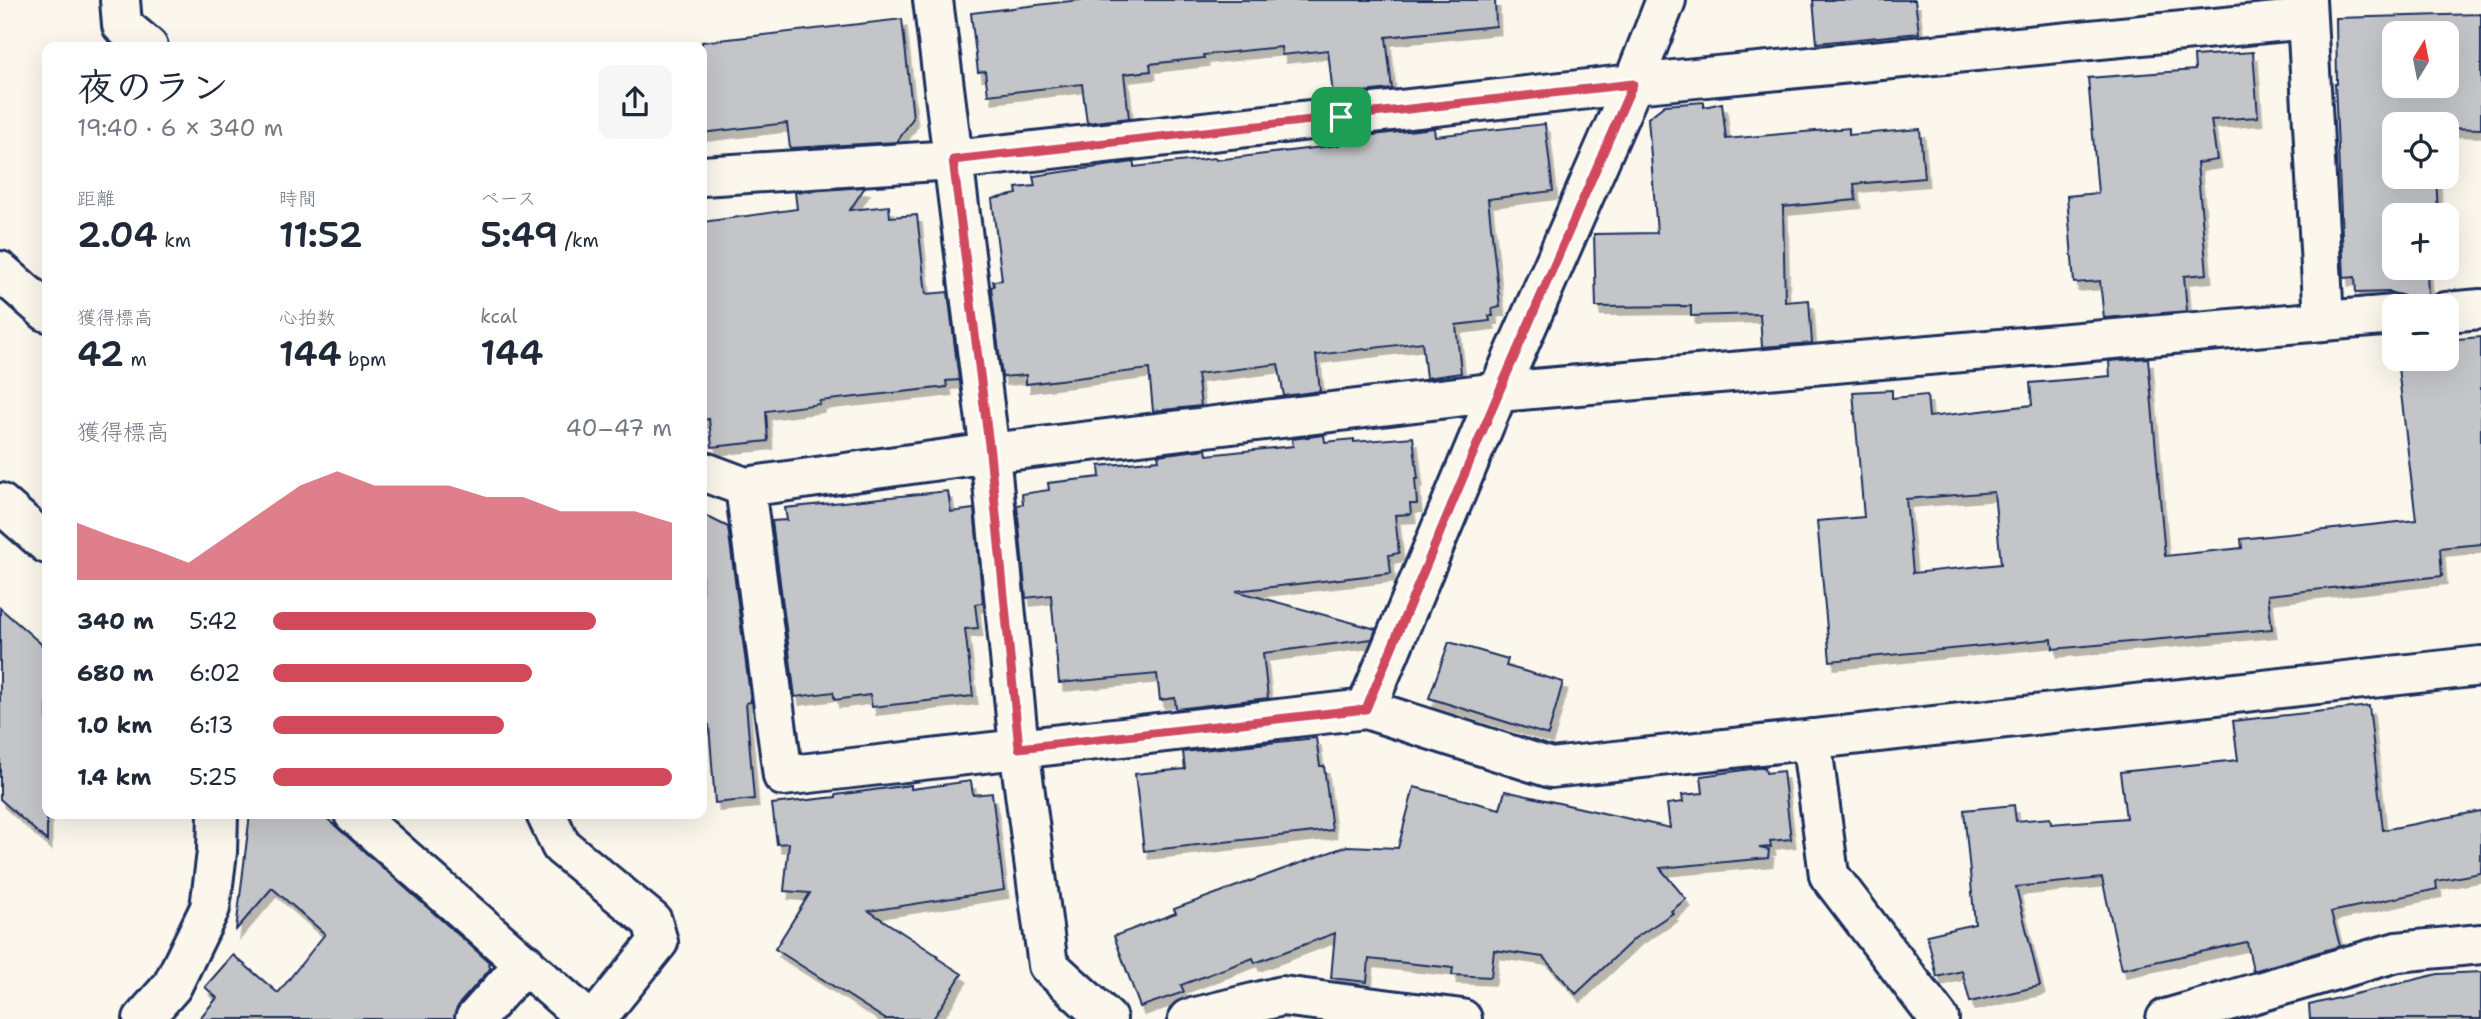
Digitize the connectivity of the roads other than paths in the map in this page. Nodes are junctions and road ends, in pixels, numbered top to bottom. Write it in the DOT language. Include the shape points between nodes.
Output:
graph roads {
  1 [pos="120,0"];
  2 [pos="933,0"];
  3 [pos="1666,0"];
  4 [pos="2306,10"];
  5 [pos="142,42"];
  6 [pos="1633,84"];
  7 [pos="953,160"];
  8 [pos="707,176"];
  9 [pos="0,271"];
  10 [pos="42,309"];
  11 [pos="2481,309"];
  12 [pos="2459,311"];
  13 [pos="2382,316"];
  14 [pos="2324,320"];
  15 [pos="1499,392"];
  16 [pos="990,453"];
  17 [pos="707,473"];
  18 [pos="746,486"];
  19 [pos="0,503"];
  20 [pos="42,540"];
  21 [pos="2481,666"];
  22 [pos="1366,709"];
  23 [pos="1811,739"];
  24 [pos="1019,748"];
  25 [pos="218,819"];
  26 [pos="360,819"];
  27 [pos="548,819"];
  28 [pos="2481,944"];
  29 [pos="525,963"];
  30 [pos="2272,1004"];
  31 [pos="143,1019"];
  32 [pos="475,1019"];
  33 [pos="587,1019"];
  34 [pos="596,1019"];
  35 [pos="1107,1019"];
  36 [pos="1188,1019"];
  37 [pos="1462,1019"];
  38 [pos="1939,1019"];
  39 [pos="2166,1019"];
  1 -- 5 [label="street" via="122,25"];
  2 -- 7 [label="street"];
  3 -- 6 [label="street"];
  4 -- 6 [label="street"];
  4 -- 14 [label="street"];
  6 -- 7 [label="street"];
  6 -- 15 [label="street"];
  7 -- 8 [label="street"];
  7 -- 16 [label="street"];
  9 -- 10 [label="street"];
  11 -- 12 [label="street"];
  13 -- 14 [label="street"];
  14 -- 15 [label="street"];
  15 -- 16 [label="street"];
  15 -- 22 [label="street"];
  16 -- 18 [label="street"];
  16 -- 24 [label="street"];
  17 -- 18 [label="street"];
  18 -- 24 [label="street" via="783,776"];
  19 -- 20 [label="street"];
  21 -- 23 [label="street"];
  22 -- 23 [label="street" via="1551,768"];
  22 -- 24 [label="street"];
  23 -- 38 [label="street" via="1829,875"];
  24 -- 35 [label="street" via="1048,965"];
  25 -- 31 [label="street" via="210,908 172,986"];
  26 -- 29 [label="street"];
  27 -- 34 [label="street" via="561,846 652,920 658,942"];
  28 -- 30 [label="street" via="2397,952"];
  29 -- 32 [label="street"];
  29 -- 33 [label="street"];
  30 -- 39 [label="street"];
  36 -- 37 [label="street" via="1282,996"];
}
